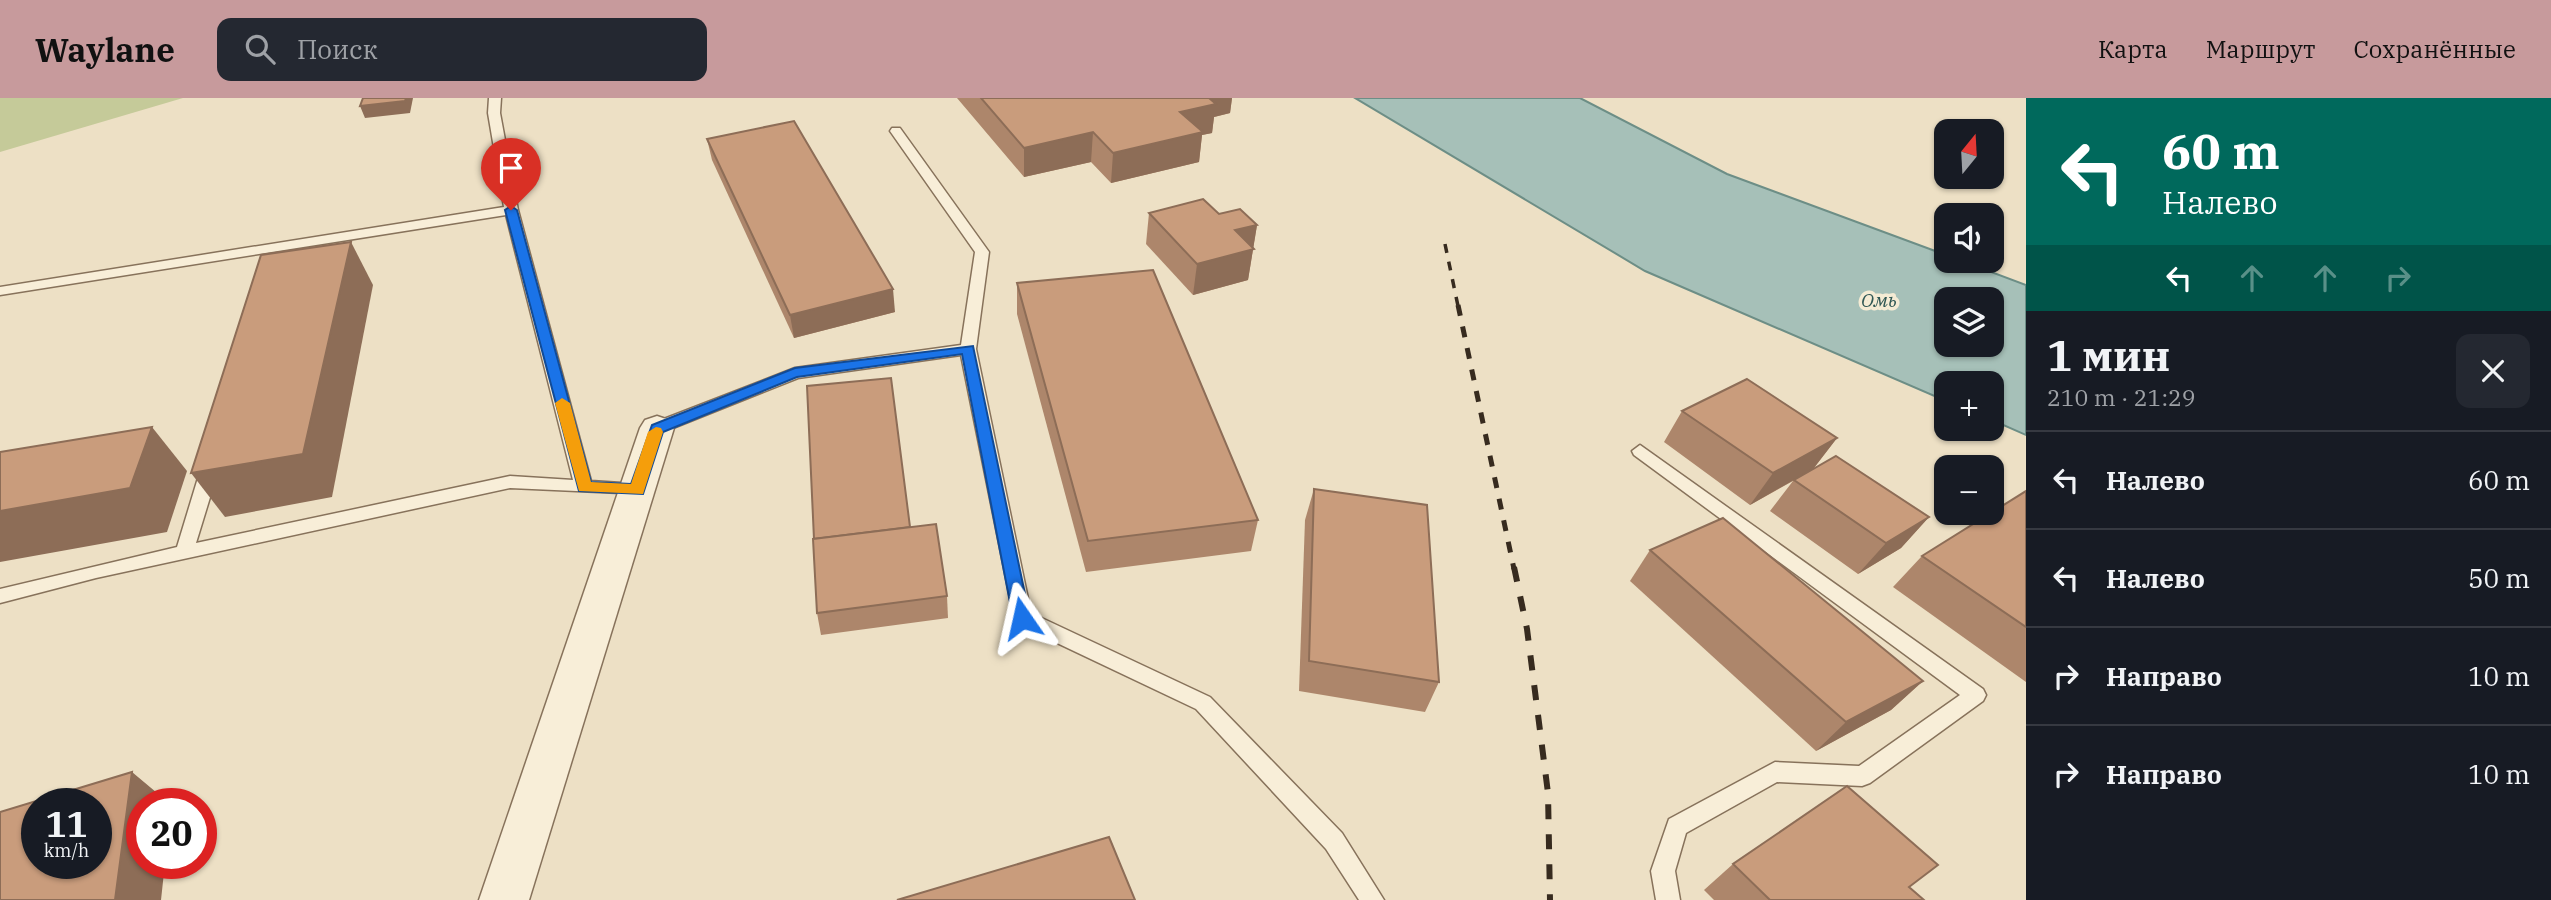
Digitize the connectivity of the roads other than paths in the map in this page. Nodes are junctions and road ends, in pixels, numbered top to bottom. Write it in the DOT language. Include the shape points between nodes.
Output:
graph roads {
  1 [pos="495,98"];
  2 [pos="896,131"];
  3 [pos="511,210"];
  4 [pos="0,291"];
  5 [pos="968,349"];
  6 [pos="657,428"];
  7 [pos="215,450"];
  8 [pos="1640,451"];
  9 [pos="584,487"];
  10 [pos="637,490"];
  11 [pos="184,552"];
  12 [pos="0,596"];
  13 [pos="504,900"];
  14 [pos="1372,900"];
  15 [pos="1668,900"];
  1 -- 3 [label="lane"];
  2 -- 5 [label="lane" via="982,252"];
  3 -- 4 [label="lane"];
  3 -- 9 [label="lane"];
  5 -- 6 [label="lane" via="795,373"];
  5 -- 14 [label="lane" via="1022,618 1203,703 1334,841"];
  6 -- 10 [label="street"];
  7 -- 11 [label="lane"];
  8 -- 15 [label="lane" via="1976,695 1862,776 1775,772 1677,826 1663,871"];
  9 -- 10 [label="lane"];
  9 -- 11 [label="lane" via="510,482"];
  10 -- 13 [label="street"];
  11 -- 12 [label="lane"];
}
